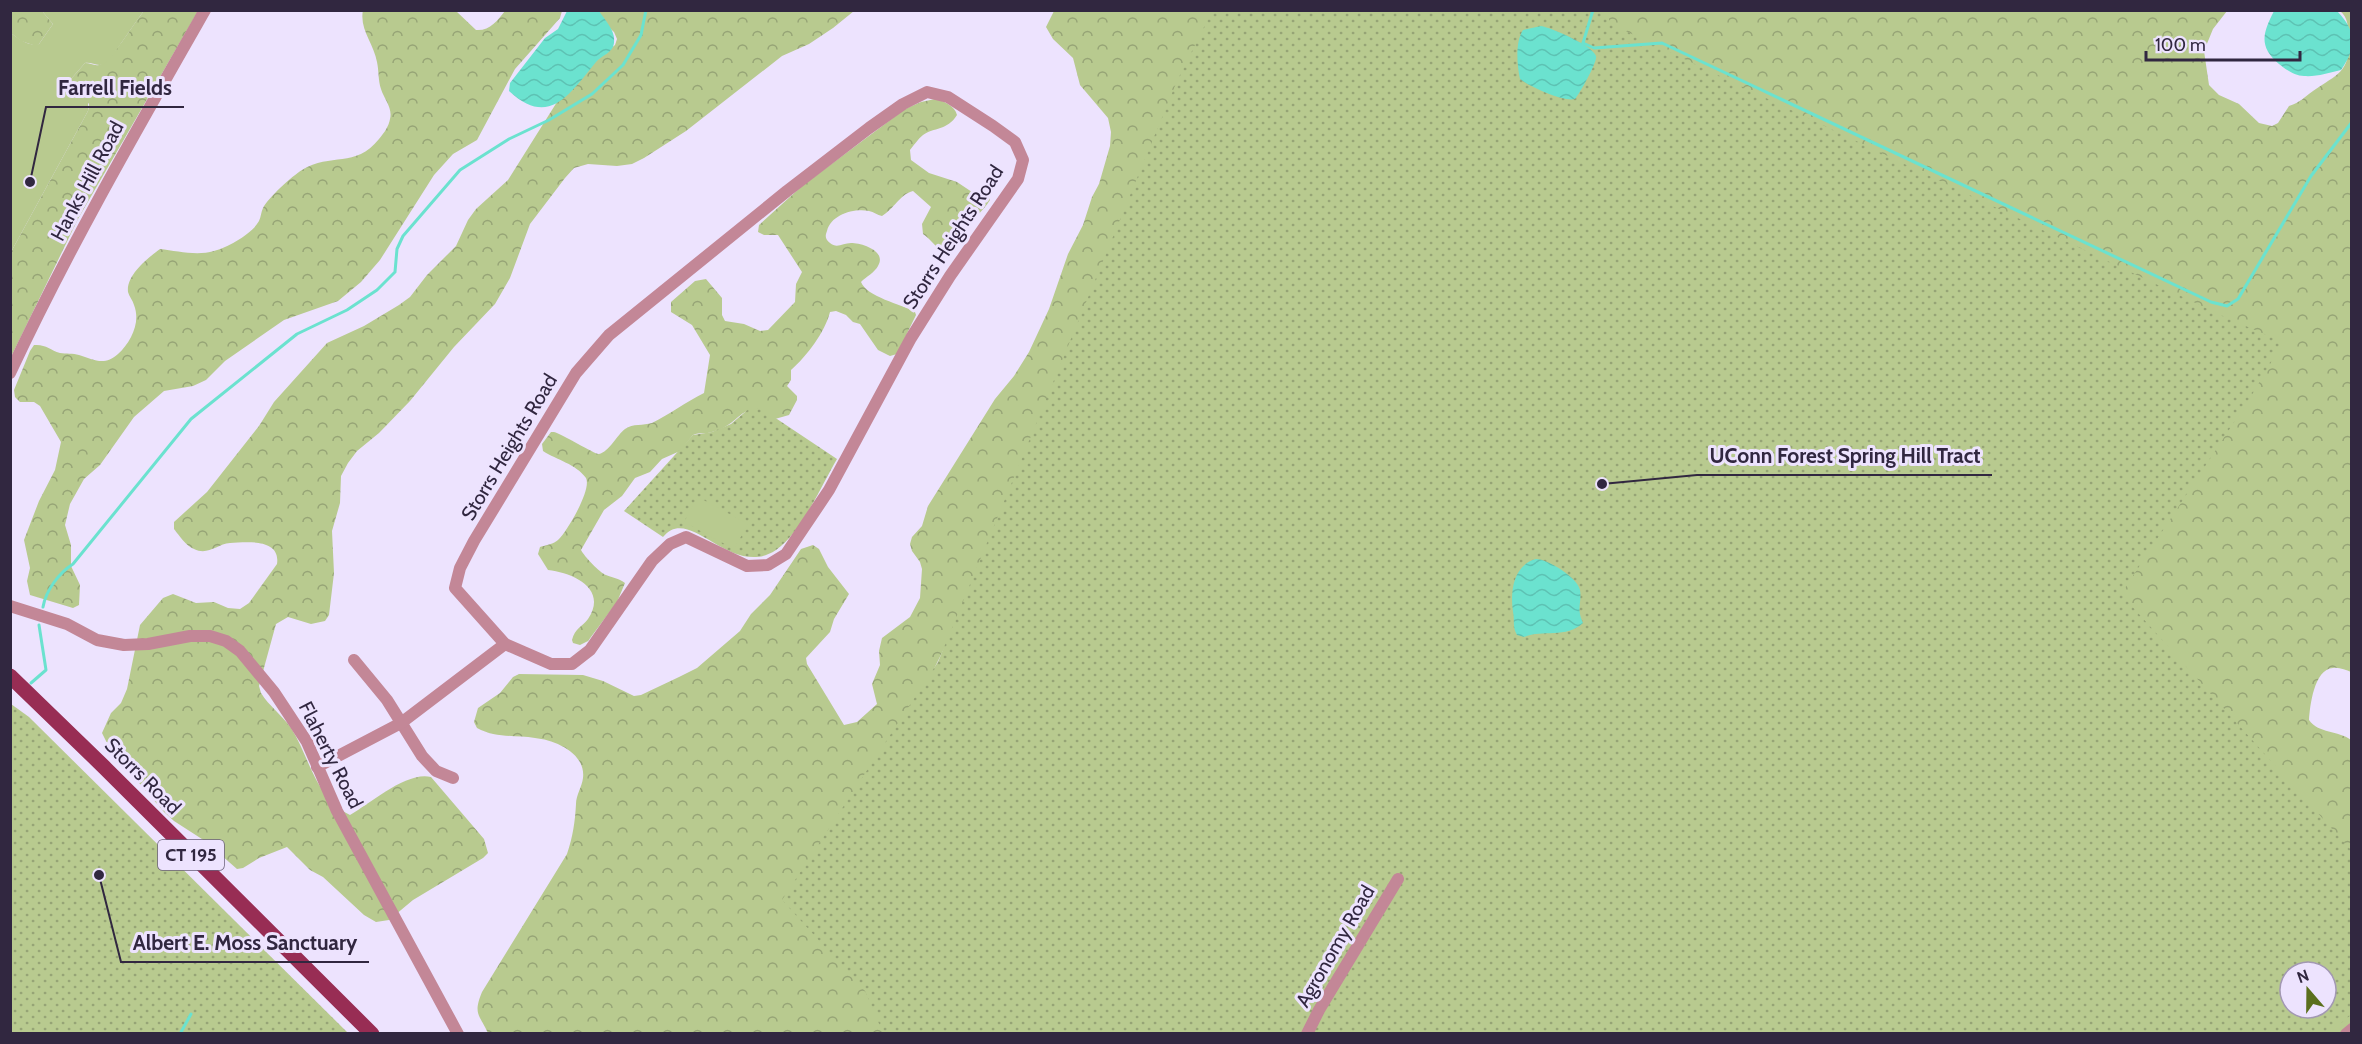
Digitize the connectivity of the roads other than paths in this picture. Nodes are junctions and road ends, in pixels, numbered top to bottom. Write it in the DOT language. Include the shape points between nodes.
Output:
graph roads {
  1 [pos="205,10"];
  2 [pos="10,373"];
  3 [pos="10,606"];
  4 [pos="505,644"];
  5 [pos="354,660"];
  6 [pos="10,676"];
  7 [pos="401,723"];
  8 [pos="317,767"];
  9 [pos="453,778"];
  10 [pos="1398,879"];
  11 [pos="2352,1029"];
  12 [pos="372,1034"];
  13 [pos="458,1034"];
  14 [pos="1307,1034"];
  15 [pos="2346,1034"];
  1 -- 2 [label="street, Hanks Hill Road" via="138,126"];
  3 -- 8 [label="street, Flaherty Road" via="67,624 97,640 124,645 190,636 226,640 256,668 281,701 307,742"];
  4 -- 4 [label="street, Storrs Heights Road" via="455,588 460,568 576,374 609,335 869,128 927,92 948,97 1015,142 1023,160 1018,178 917,329 829,490 786,554 768,565 747,566 686,537 670,544 652,561 590,650 572,664 551,664"];
  4 -- 7 [label="street"];
  5 -- 7 [label="street"];
  6 -- 12 [label="main road, Storrs Road / CT 195"];
  7 -- 8 [label="street"];
  7 -- 9 [label="street" via="436,771"];
  8 -- 13 [label="street, Flaherty Road"];
  10 -- 14 [label="street, Agronomy Road"];
  11 -- 15 [label="street"];
}
